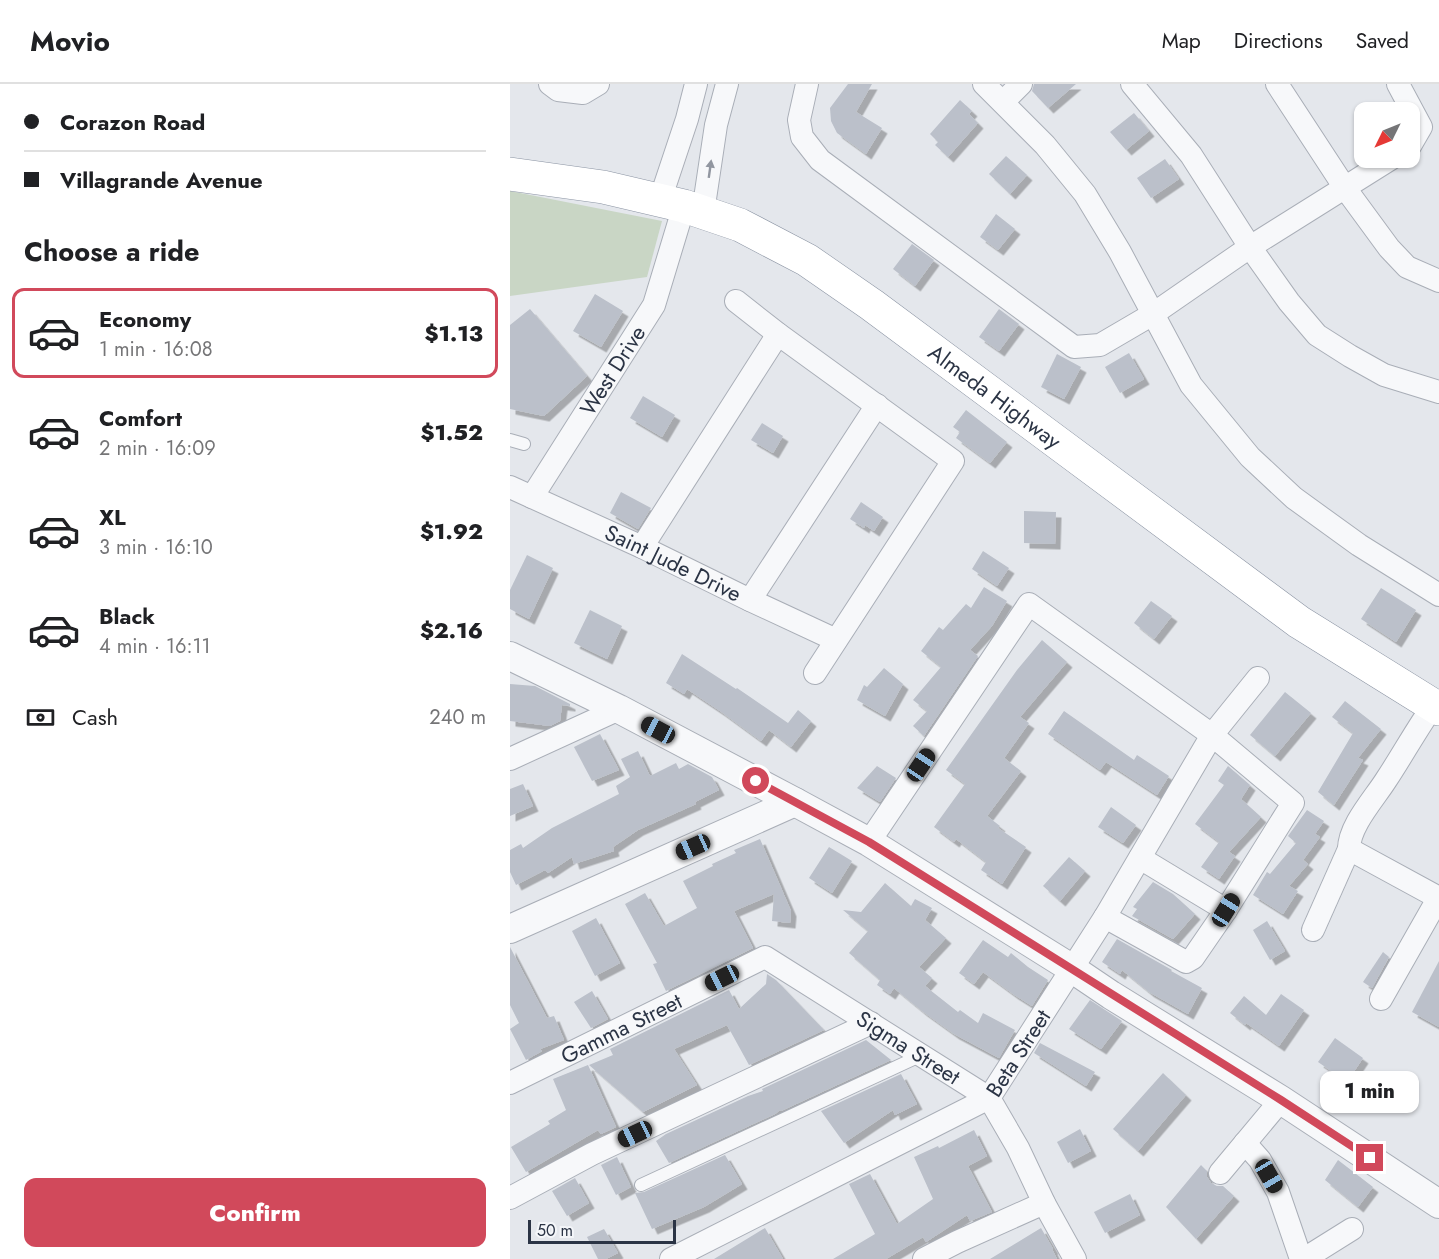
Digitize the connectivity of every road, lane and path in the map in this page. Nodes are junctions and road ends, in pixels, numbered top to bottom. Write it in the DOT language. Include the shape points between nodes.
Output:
graph roads {
  1 [pos="550,84"];
  2 [pos="597,84"];
  3 [pos="696,84"];
  4 [pos="727,84"];
  5 [pos="807,84"];
  6 [pos="984,84"];
  7 [pos="1021,84"];
  8 [pos="1132,84"];
  9 [pos="1277,84"];
  10 [pos="1398,84"];
  11 [pos="1003,102"];
  12 [pos="1408,102"];
  13 [pos="687,119"];
  14 [pos="716,125"];
  15 [pos="1376,168"];
  16 [pos="510,174"];
  17 [pos="1345,188"];
  18 [pos="681,213"];
  19 [pos="1250,247"];
  20 [pos="1439,281"];
  21 [pos="736,302"];
  22 [pos="1153,314"];
  23 [pos="778,334"];
  24 [pos="1439,392"];
  25 [pos="877,405"];
  26 [pos="510,440"];
  27 [pos="524,444"];
  28 [pos="510,487"];
  29 [pos="532,497"];
  30 [pos="642,547"];
  31 [pos="1439,595"];
  32 [pos="750,600"];
  33 [pos="836,640"];
  34 [pos="510,656"];
  35 [pos="815,673"];
  36 [pos="1258,678"];
  37 [pos="1436,707"];
  38 [pos="619,709"];
  39 [pos="1212,735"];
  40 [pos="510,759"];
  41 [pos="795,802"];
  42 [pos="869,842"];
  43 [pos="1349,849"];
  44 [pos="1140,858"];
  45 [pos="1439,897"];
  46 [pos="1226,910"];
  47 [pos="1105,917"];
  48 [pos="510,929"];
  49 [pos="1313,930"];
  50 [pos="765,957"];
  51 [pos="1071,968"];
  52 [pos="1381,999"];
  53 [pos="871,1023"];
  54 [pos="922,1055"];
  55 [pos="510,1083"];
  56 [pos="989,1098"];
  57 [pos="1281,1100"];
  58 [pos="1245,1143"];
  59 [pos="1220,1173"];
  60 [pos="641,1185"];
  61 [pos="510,1198"];
  62 [pos="1044,1203"];
  63 [pos="1439,1204"];
  64 [pos="1352,1229"];
  65 [pos="961,1251"];
  66 [pos="670,1259"];
  67 [pos="924,1259"];
  68 [pos="1075,1259"];
  69 [pos="1302,1259"];
  1 -- 2 [label="street" via="558,90 583,93"];
  3 -- 13 [label="street"];
  4 -- 14 [label="street"];
  5 -- 22 [label="street" via="799,120 802,137 820,160 1074,347 1100,345"];
  6 -- 11 [label="street"];
  7 -- 11 [label="street"];
  8 -- 19 [label="street" via="1191,155"];
  9 -- 17 [label="street"];
  10 -- 12 [label="street"];
  11 -- 22 [label="street" via="1045,145 1084,194"];
  13 -- 14 [label="street"];
  13 -- 18 [label="street"];
  18 -- 14 [label="street, one-way"];
  15 -- 17 [label="street"];
  16 -- 18 [label="highway, Almeda Highway" via="603,187"];
  17 -- 19 [label="street"];
  17 -- 20 [label="street" via="1407,267"];
  18 -- 29 [label="street, West Drive" via="654,305"];
  18 -- 37 [label="highway, Almeda Highway" via="740,225 807,260 1299,622"];
  19 -- 22 [label="street"];
  19 -- 24 [label="street" via="1288,302 1317,335 1384,375"];
  21 -- 23 [label="street"];
  22 -- 31 [label="street" via="1191,385 1250,457 1294,498"];
  23 -- 25 [label="street"];
  23 -- 30 [label="street"];
  25 -- 32 [label="street"];
  25 -- 33 [label="street" via="953,460"];
  26 -- 27 [label="lane"];
  28 -- 29 [label="street, Saint Jude Drive"];
  29 -- 30 [label="street, Saint Jude Drive"];
  30 -- 32 [label="street, Saint Jude Drive"];
  32 -- 33 [label="street, Saint Jude Drive"];
  33 -- 35 [label="street"];
  34 -- 38 [label="street"];
  36 -- 39 [label="street, Beta Street"];
  37 -- 43 [label="street" via="1357,823"];
  38 -- 40 [label="street"];
  38 -- 41 [label="street"];
  39 -- 42 [label="street" via="1029,604"];
  39 -- 44 [label="street, Beta Street"];
  39 -- 46 [label="street" via="1293,802"];
  41 -- 42 [label="street"];
  41 -- 48 [label="street"];
  42 -- 51 [label="street"];
  43 -- 45 [label="street"];
  43 -- 49 [label="street"];
  44 -- 46 [label="street"];
  44 -- 47 [label="street, Beta Street"];
  45 -- 52 [label="street"];
  46 -- 47 [label="street" via="1186,962"];
  47 -- 51 [label="street, Beta Street"];
  50 -- 53 [label="street, Sigma Street"];
  50 -- 55 [label="street, Gamma Street"];
  51 -- 56 [label="street, Beta Street"];
  51 -- 57 [label="street"];
  53 -- 54 [label="street, Sigma Street"];
  53 -- 61 [label="street" via="592,1154"];
  54 -- 56 [label="street, Sigma Street"];
  54 -- 60 [label="lane"];
  56 -- 62 [label="street, Sigma Street"];
  56 -- 66 [label="street, Beta Street"];
  57 -- 58 [label="street"];
  57 -- 63 [label="street"];
  58 -- 59 [label="street"];
  58 -- 69 [label="street" via="1278,1192"];
  62 -- 65 [label="street"];
  62 -- 68 [label="street, Sigma Street"];
  64 -- 69 [label="street"];
  65 -- 67 [label="street"];
}
